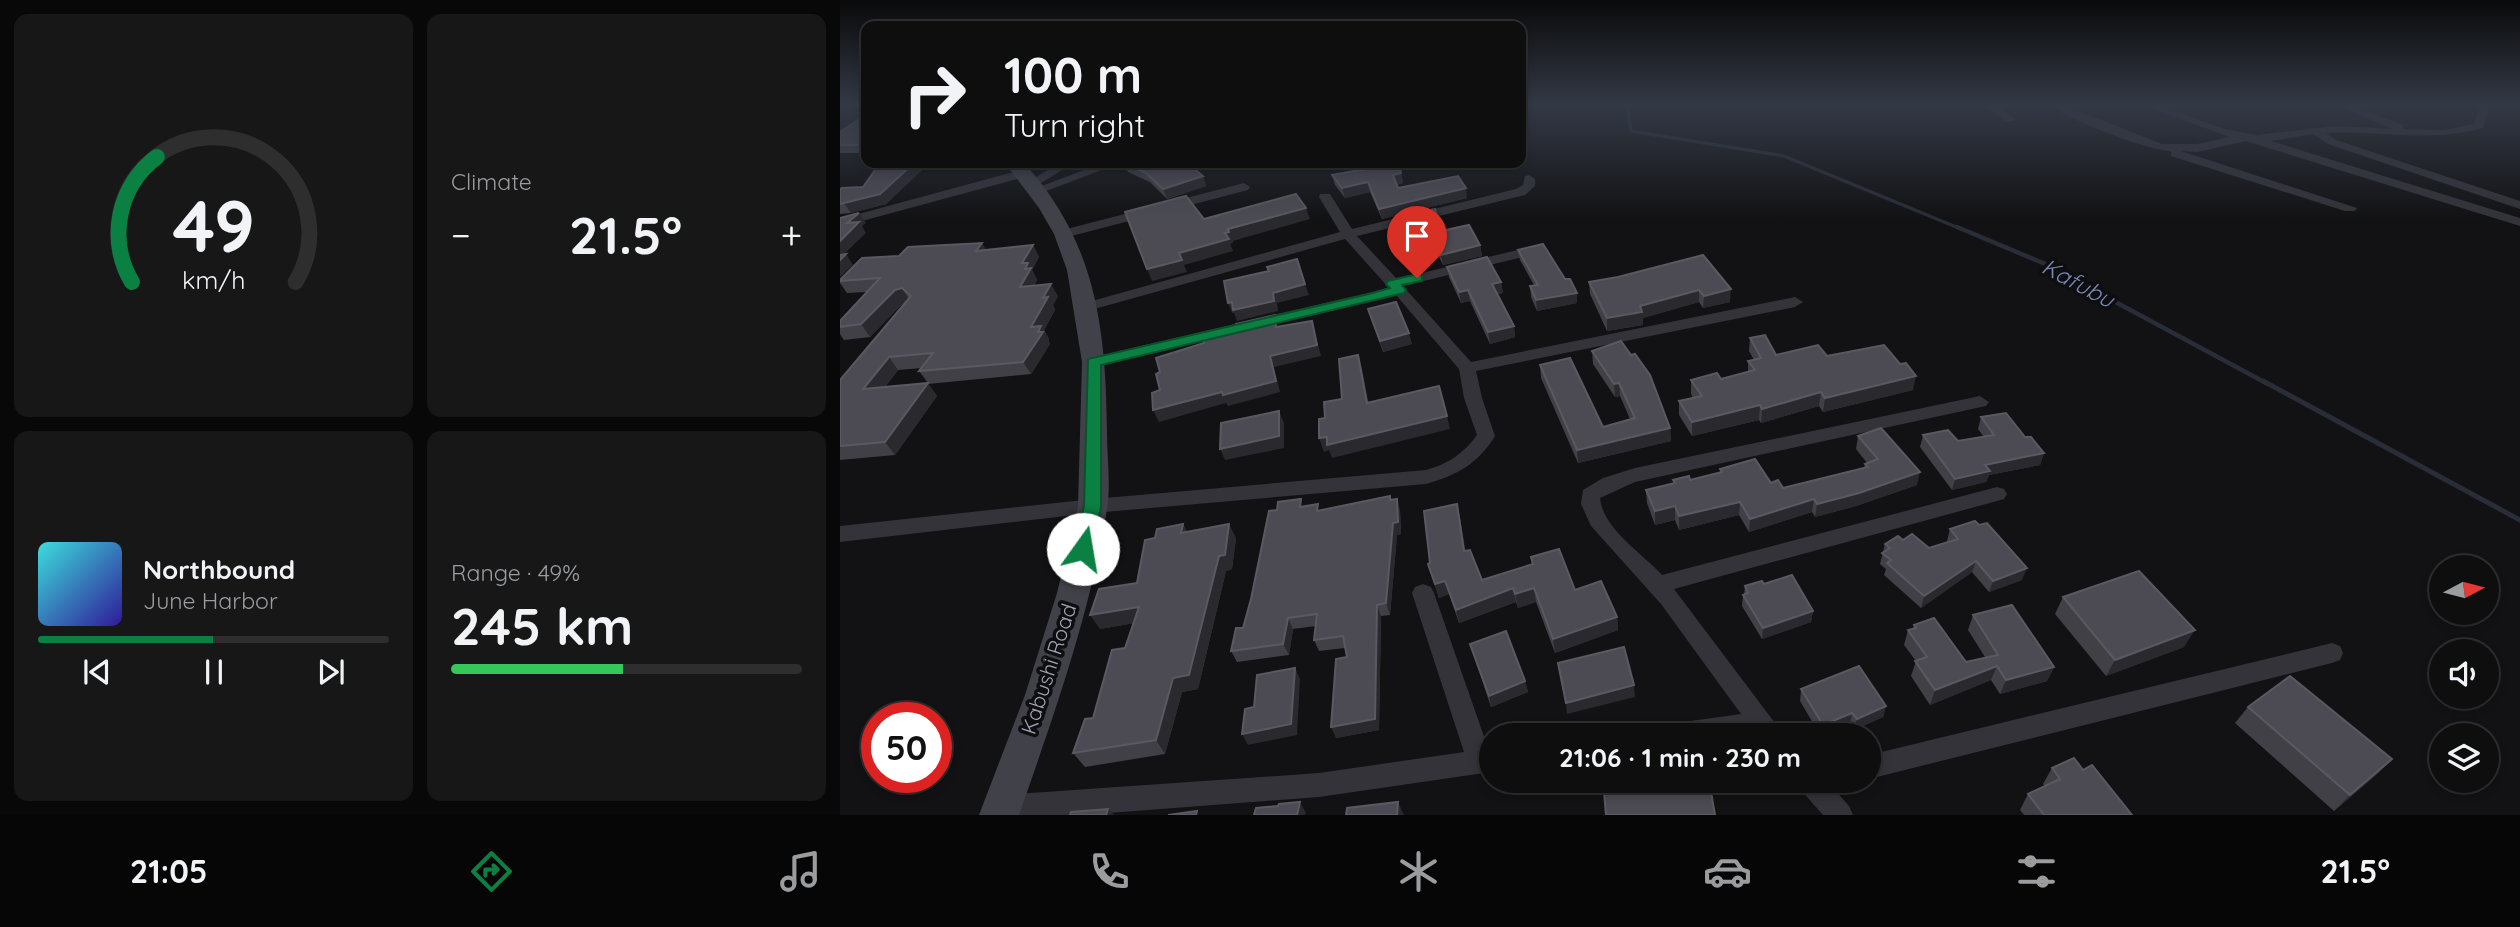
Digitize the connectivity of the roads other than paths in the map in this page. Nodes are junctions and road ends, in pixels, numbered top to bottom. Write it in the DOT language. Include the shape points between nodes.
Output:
graph roads {
  1 [pos="2219,143"];
  2 [pos="2265,143"];
  3 [pos="2290,143"];
  4 [pos="2335,143"];
  5 [pos="2148,144"];
  6 [pos="2300,154"];
  7 [pos="1053,168"];
  8 [pos="1083,168"];
  9 [pos="1027,177"];
  10 [pos="1529,179"];
  11 [pos="1244,187"];
  12 [pos="1325,197"];
  13 [pos="2520,205"];
  14 [pos="2350,208"];
  15 [pos="2520,222"];
  16 [pos="840,223"];
  17 [pos="1064,234"];
  18 [pos="1348,234"];
  19 [pos="1538,249"];
  20 [pos="1396,287"];
  21 [pos="1795,302"];
  22 [pos="1086,307"];
  23 [pos="1094,362"];
  24 [pos="1467,368"];
  25 [pos="1980,402"];
  26 [pos="1997,494"];
  27 [pos="1093,506"];
  28 [pos="840,534"];
  29 [pos="1660,584"];
  30 [pos="1423,593"];
  31 [pos="2332,653"];
  32 [pos="1763,723"];
  33 [pos="1479,742"];
  34 [pos="1479,762"];
  35 [pos="1881,764"];
  36 [pos="1821,793"];
  37 [pos="1001,812"];
  38 [pos="1840,815"];
  1 -- 5 [label="street" via="2197,148"];
  2 -- 6 [label="street"];
  3 -- 6 [label="street"];
  4 -- 13 [label="street"];
  5 -- 14 [label="street"];
  6 -- 15 [label="street"];
  7 -- 9 [label="street"];
  8 -- 9 [label="street"];
  9 -- 16 [label="street"];
  9 -- 17 [label="main road, Kabushi Road"];
  10 -- 18 [label="street" via="1529,186 1520,192"];
  11 -- 17 [label="street"];
  12 -- 18 [label="street"];
  17 -- 22 [label="main road, Kabushi Road"];
  18 -- 20 [label="street"];
  18 -- 22 [label="street"];
  19 -- 20 [label="street"];
  20 -- 23 [label="street"];
  20 -- 24 [label="street"];
  21 -- 24 [label="street"];
  22 -- 23 [label="main road, Kabushi Road"];
  23 -- 27 [label="main road, Kabushi Road"];
  24 -- 27 [label="street" via="1486,436 1470,459 1445,472 1401,481"];
  25 -- 29 [label="street" via="1819,433 1598,488 1590,495 1597,521"];
  26 -- 29 [label="street"];
  27 -- 28 [label="street"];
  27 -- 37 [label="main road, Kabushi Road" via="1043,695"];
  29 -- 32 [label="street"];
  30 -- 33 [label="street"];
  31 -- 35 [label="street"];
  34 -- 37 [label="street" via="1319,785"];
  36 -- 38 [label="street"];
}
